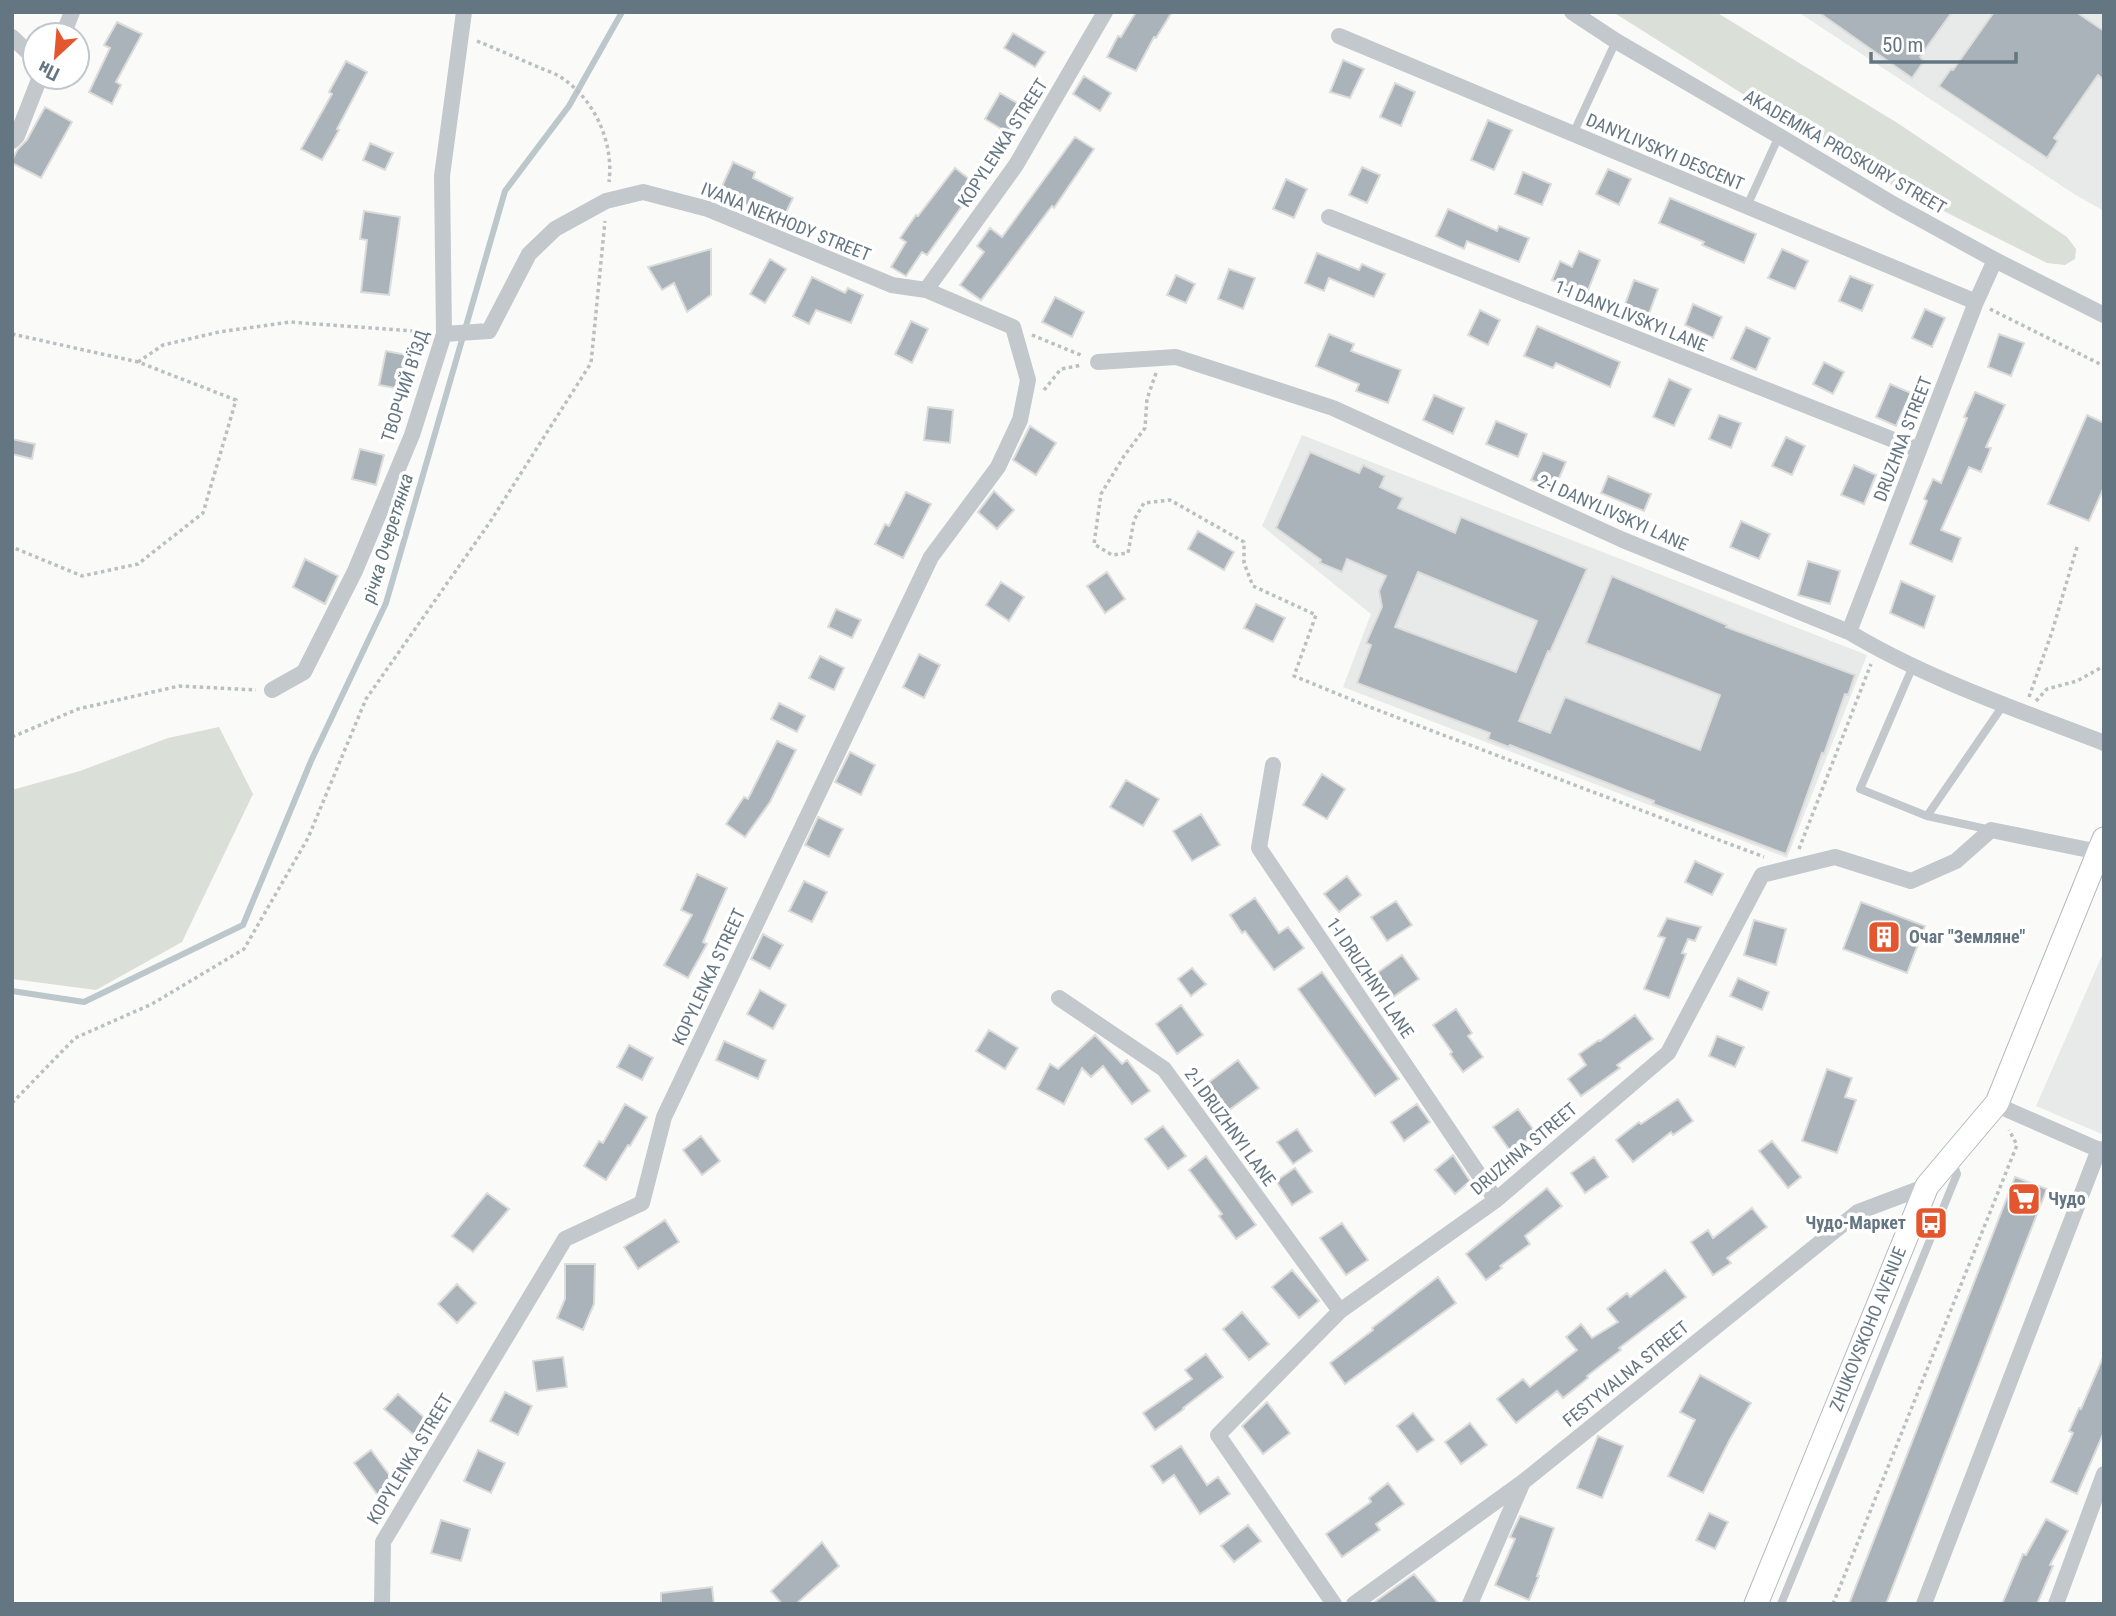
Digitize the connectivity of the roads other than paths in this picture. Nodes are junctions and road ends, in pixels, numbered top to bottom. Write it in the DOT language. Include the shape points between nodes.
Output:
graph roads {
  1 [pos="464,12"];
  2 [pos="1105,12"];
  3 [pos="1572,12"];
  4 [pos="1339,36"];
  5 [pos="1616,41"];
  6 [pos="35,91"];
  7 [pos="1573,134"];
  8 [pos="1779,136"];
  9 [pos="12,141"];
  10 [pos="1747,207"];
  11 [pos="1329,217"];
  12 [pos="1995,260"];
  13 [pos="926,290"];
  14 [pos="1976,302"];
  15 [pos="2104,315"];
  16 [pos="444,334"];
  17 [pos="1098,362"];
  18 [pos="1919,450"];
  19 [pos="1849,632"];
  20 [pos="1913,666"];
  21 [pos="272,690"];
  22 [pos="2004,704"];
  23 [pos="2104,743"];
  24 [pos="1273,765"];
  25 [pos="1927,816"];
  26 [pos="1991,830"];
  27 [pos="2101,846"];
  28 [pos="1059,998"];
  29 [pos="2002,1106"];
  30 [pos="2101,1150"];
  31 [pos="1951,1156"];
  32 [pos="1927,1186"];
  33 [pos="1496,1200"];
  34 [pos="1340,1311"];
  35 [pos="2104,1474"];
  36 [pos="1523,1482"];
  37 [pos="382,1604"];
  38 [pos="1334,1604"];
  39 [pos="1354,1604"];
  40 [pos="1470,1604"];
  41 [pos="1756,1604"];
  42 [pos="1781,1604"];
  43 [pos="1924,1604"];
  44 [pos="2056,1604"];
  1 -- 16 [label="street, ТВОРЧИЙ В’ЇЗД" via="442,176"];
  2 -- 13 [label="street, KOPYLENKA STREET" via="1016,165"];
  3 -- 5 [label="street, AKADEMIKA PROSKURY STREET"];
  4 -- 7 [label="street, DANYLIVSKYI DESCENT"];
  5 -- 7 [label="lane"];
  5 -- 8 [label="street, AKADEMIKA PROSKURY STREET"];
  6 -- 9 [label="street"];
  7 -- 10 [label="street, DANYLIVSKYI DESCENT"];
  8 -- 10 [label="lane"];
  8 -- 12 [label="street, AKADEMIKA PROSKURY STREET"];
  10 -- 14 [label="street, DANYLIVSKYI DESCENT"];
  11 -- 18 [label="street, 1-I DANYLIVSKYI LANE"];
  12 -- 14 [label="street, DRUZHNA STREET"];
  12 -- 15 [label="street, AKADEMIKA PROSKURY STREET"];
  13 -- 16 [label="street, IVANA NEKHODY STREET" via="892,285 708,209 643,192 607,201 555,229 529,254 489,331"];
  13 -- 37 [label="street, KOPYLENKA STREET" via="1013,327 1028,380 1020,419 998,467 930,557 664,1116 642,1203 565,1239 383,1542"];
  14 -- 18 [label="street, DRUZHNA STREET"];
  16 -- 21 [label="street, ТВОРЧИЙ В’ЇЗД" via="412,435 355,570 304,672"];
  17 -- 19 [label="street, 2-I DANYLIVSKYI LANE" via="1176,358 1333,408 1623,540"];
  18 -- 19 [label="street, DRUZHNA STREET"];
  19 -- 20 [label="street, 2-I DANYLIVSKYI LANE"];
  20 -- 22 [label="street, 2-I DANYLIVSKYI LANE"];
  20 -- 25 [label="lane" via="1860,789"];
  22 -- 23 [label="street, 2-I DANYLIVSKYI LANE"];
  22 -- 25 [label="lane"];
  24 -- 33 [label="street, 1-I DRUZHNYI LANE" via="1259,848"];
  25 -- 26 [label="lane"];
  26 -- 27 [label="street"];
  26 -- 33 [label="street, DRUZHNA STREET" via="1956,861 1911,881 1835,857 1762,875 1668,1053"];
  27 -- 29 [label="street, ZHUKOVSKOHO AVENUE"];
  28 -- 34 [label="street, 2-I DRUZHNYI LANE" via="1164,1069"];
  29 -- 30 [label="street"];
  29 -- 31 [label="street, ZHUKOVSKOHO AVENUE"];
  30 -- 43 [label="street"];
  31 -- 32 [label="street, ZHUKOVSKOHO AVENUE"];
  31 -- 42 [label="lane" via="1957,1174"];
  32 -- 36 [label="street, FESTYVALNA STREET" via="1858,1212"];
  32 -- 41 [label="street, ZHUKOVSKOHO AVENUE"];
  33 -- 34 [label="street, DRUZHNA STREET"];
  34 -- 38 [label="street, DRUZHNA STREET" via="1218,1435"];
  35 -- 44 [label="street"];
  36 -- 39 [label="street, FESTYVALNA STREET"];
  36 -- 40 [label="street"];
}
